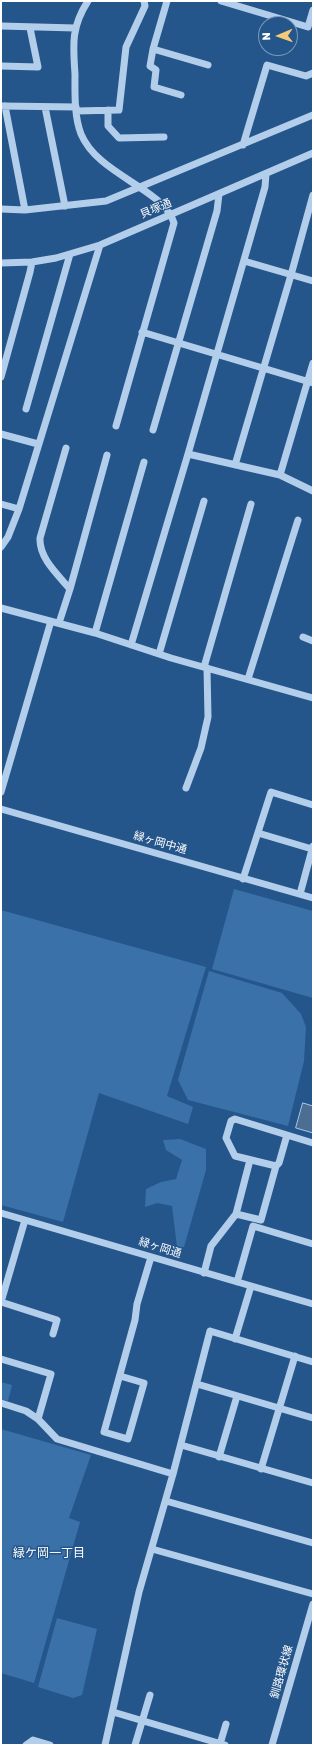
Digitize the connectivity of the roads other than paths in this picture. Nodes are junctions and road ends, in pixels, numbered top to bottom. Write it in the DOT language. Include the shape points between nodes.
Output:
graph roads {
  1 [pos="88,1"];
  2 [pos="144,1"];
  3 [pos="167,1"];
  4 [pos="221,1"];
  5 [pos="313,10"];
  6 [pos="1,26"];
  7 [pos="30,28"];
  8 [pos="75,28"];
  9 [pos="153,49"];
  10 [pos="208,65"];
  11 [pos="1,66"];
  12 [pos="313,73"];
  13 [pos="182,95"];
  14 [pos="3,106"];
  15 [pos="45,107"];
  16 [pos="76,109"];
  17 [pos="108,110"];
  18 [pos="313,115"];
  19 [pos="164,137"];
  20 [pos="243,146"];
  21 [pos="313,153"];
  22 [pos="266,174"];
  23 [pos="140,188"];
  24 [pos="219,194"];
  25 [pos="313,195"];
  26 [pos="64,206"];
  27 [pos="1,209"];
  28 [pos="25,210"];
  29 [pos="171,214"];
  30 [pos="100,245"];
  31 [pos="70,254"];
  32 [pos="244,261"];
  33 [pos="32,262"];
  34 [pos="1,263"];
  35 [pos="291,275"];
  36 [pos="313,281"];
  37 [pos="142,332"];
  38 [pos="178,343"];
  39 [pos="216,354"];
  40 [pos="313,363"];
  41 [pos="264,368"];
  42 [pos="1,377"];
  43 [pos="310,382"];
  44 [pos="26,408"];
  45 [pos="116,426"];
  46 [pos="152,430"];
  47 [pos="1,434"];
  48 [pos="38,444"];
  49 [pos="66,448"];
  50 [pos="188,454"];
  51 [pos="107,455"];
  52 [pos="144,462"];
  53 [pos="235,465"];
  54 [pos="280,475"];
  55 [pos="313,491"];
  56 [pos="204,501"];
  57 [pos="1,504"];
  58 [pos="251,504"];
  59 [pos="19,509"];
  60 [pos="298,520"];
  61 [pos="1,547"];
  62 [pos="70,589"];
  63 [pos="1,608"];
  64 [pos="51,621"];
  65 [pos="59,623"];
  66 [pos="95,633"];
  67 [pos="303,637"];
  68 [pos="313,641"];
  69 [pos="131,645"];
  70 [pos="159,654"];
  71 [pos="206,668"];
  72 [pos="248,679"];
  73 [pos="313,698"];
  74 [pos="186,788"];
  75 [pos="1,792"];
  76 [pos="313,805"];
  77 [pos="1,809"];
  78 [pos="258,833"];
  79 [pos="313,848"];
  80 [pos="243,879"];
  81 [pos="300,894"];
  82 [pos="313,898"];
  83 [pos="287,1135"];
  84 [pos="313,1143"];
  85 [pos="250,1160"];
  86 [pos="276,1166"];
  87 [pos="1,1213"];
  88 [pos="236,1214"];
  89 [pos="25,1220"];
  90 [pos="313,1244"];
  91 [pos="151,1257"];
  92 [pos="204,1273"];
  93 [pos="237,1282"];
  94 [pos="251,1286"];
  95 [pos="1,1302"];
  96 [pos="313,1304"];
  97 [pos="53,1334"];
  98 [pos="235,1339"];
  99 [pos="295,1356"];
  100 [pos="1,1359"];
  101 [pos="313,1362"];
  102 [pos="120,1376"];
  103 [pos="197,1384"];
  104 [pos="237,1396"];
  105 [pos="1,1403"];
  106 [pos="279,1408"];
  107 [pos="313,1418"];
  108 [pos="38,1419"];
  109 [pos="180,1445"];
  110 [pos="219,1457"];
  111 [pos="261,1469"];
  112 [pos="173,1474"];
  113 [pos="313,1483"];
  114 [pos="166,1501"];
  115 [pos="313,1543"];
  116 [pos="152,1549"];
  117 [pos="313,1594"];
  118 [pos="313,1604"];
  119 [pos="150,1695"];
  120 [pos="113,1712"];
  121 [pos="143,1721"];
  122 [pos="226,1724"];
  123 [pos="202,1742"];
  124 [pos="222,1744"];
  125 [pos="26,1745"];
  126 [pos="50,1745"];
  127 [pos="105,1745"];
  128 [pos="136,1745"];
  129 [pos="272,1745"];
  1 -- 8 [label="street"];
  2 -- 17 [label="street" via="145,6 126,47 119,110"];
  3 -- 9 [label="street"];
  4 -- 5 [label="street" via="308,26"];
  6 -- 7 [label="street"];
  7 -- 8 [label="street"];
  7 -- 11 [label="street" via="38,67"];
  8 -- 16 [label="street" via="73,46"];
  9 -- 10 [label="street"];
  9 -- 13 [label="street" via="150,66 156,70 154,87"];
  12 -- 20 [label="street" via="306,76 267,65"];
  14 -- 15 [label="street"];
  14 -- 28 [label="street"];
  15 -- 16 [label="street"];
  15 -- 26 [label="street"];
  16 -- 17 [label="street"];
  16 -- 23 [label="street" via="81,134 97,157"];
  17 -- 19 [label="street" via="108,126 119,138"];
  18 -- 20 [label="street"];
  20 -- 23 [label="street"];
  21 -- 22 [label="street, 貝塚通"];
  22 -- 24 [label="street, 貝塚通"];
  22 -- 32 [label="street"];
  23 -- 26 [label="street" via="106,201"];
  23 -- 29 [label="street"];
  24 -- 29 [label="street, 貝塚通"];
  24 -- 38 [label="street" via="217,211"];
  25 -- 35 [label="street"];
  26 -- 28 [label="street"];
  27 -- 28 [label="street"];
  29 -- 30 [label="street, 貝塚通"];
  29 -- 37 [label="street" via="174,223"];
  30 -- 31 [label="street, 貝塚通"];
  30 -- 48 [label="street"];
  31 -- 33 [label="street, 貝塚通"];
  31 -- 44 [label="street"];
  32 -- 35 [label="street"];
  32 -- 39 [label="street"];
  33 -- 34 [label="street, 貝塚通"];
  33 -- 42 [label="street"];
  35 -- 36 [label="street"];
  35 -- 41 [label="street"];
  37 -- 38 [label="street"];
  37 -- 45 [label="street"];
  38 -- 39 [label="street"];
  38 -- 46 [label="street"];
  39 -- 41 [label="street"];
  39 -- 50 [label="street"];
  40 -- 43 [label="street"];
  41 -- 43 [label="street"];
  41 -- 53 [label="street"];
  43 -- 54 [label="street"];
  47 -- 48 [label="street"];
  48 -- 59 [label="street"];
  49 -- 62 [label="street" via="40,538 40,547 42,555"];
  50 -- 53 [label="street"];
  50 -- 69 [label="street"];
  51 -- 62 [label="street"];
  52 -- 66 [label="street"];
  53 -- 54 [label="street"];
  54 -- 55 [label="street"];
  56 -- 70 [label="street"];
  57 -- 59 [label="street"];
  58 -- 71 [label="street"];
  59 -- 61 [label="street" via="8,537"];
  60 -- 72 [label="street"];
  62 -- 65 [label="street"];
  63 -- 64 [label="street"];
  64 -- 65 [label="street"];
  64 -- 75 [label="street"];
  65 -- 66 [label="street"];
  66 -- 69 [label="street"];
  67 -- 68 [label="street"];
  69 -- 70 [label="street"];
  70 -- 71 [label="street"];
  71 -- 72 [label="street"];
  71 -- 74 [label="street" via="208,717 201,748"];
  72 -- 73 [label="street"];
  76 -- 78 [label="street" via="271,792"];
  77 -- 80 [label="street, 緑ヶ岡中通"];
  78 -- 79 [label="street"];
  78 -- 80 [label="street"];
  79 -- 81 [label="street"];
  80 -- 81 [label="street, 緑ヶ岡中通"];
  81 -- 82 [label="street, 緑ヶ岡中通"];
  83 -- 84 [label="street"];
  83 -- 85 [label="street" via="234,1119 231,1121 226,1138 235,1156"];
  83 -- 86 [label="street"];
  85 -- 86 [label="street"];
  85 -- 88 [label="street"];
  86 -- 88 [label="street" via="261,1220"];
  87 -- 89 [label="street, 緑ヶ岡通"];
  88 -- 92 [label="street" via="212,1246"];
  89 -- 91 [label="street, 緑ヶ岡通"];
  89 -- 95 [label="street"];
  90 -- 93 [label="street" via="254,1226"];
  91 -- 92 [label="street, 緑ヶ岡通"];
  91 -- 102 [label="street"];
  92 -- 93 [label="street, 緑ヶ岡通"];
  93 -- 94 [label="street, 緑ヶ岡通"];
  94 -- 96 [label="street, 緑ヶ岡通"];
  94 -- 98 [label="street"];
  95 -- 97 [label="street" via="57,1320"];
  98 -- 99 [label="street"];
  98 -- 103 [label="street" via="210,1331"];
  99 -- 101 [label="street"];
  99 -- 106 [label="street"];
  100 -- 108 [label="street" via="51,1374"];
  102 -- 102 [label="street" via="144,1383 128,1438 104,1432"];
  103 -- 104 [label="street"];
  103 -- 109 [label="street"];
  104 -- 106 [label="street"];
  104 -- 110 [label="street"];
  105 -- 108 [label="street" via="26,1411"];
  106 -- 107 [label="street"];
  106 -- 111 [label="street"];
  108 -- 112 [label="street" via="57,1439"];
  109 -- 110 [label="street"];
  109 -- 112 [label="street"];
  110 -- 111 [label="street"];
  111 -- 113 [label="street"];
  112 -- 114 [label="street"];
  114 -- 115 [label="street"];
  114 -- 116 [label="street"];
  116 -- 117 [label="street"];
  116 -- 120 [label="street" via="139,1592"];
  118 -- 129 [label="street, 釧路環状線"];
  119 -- 121 [label="street"];
  120 -- 121 [label="street"];
  120 -- 127 [label="street"];
  121 -- 123 [label="street"];
  121 -- 128 [label="street"];
  122 -- 124 [label="street"];
  123 -- 124 [label="street"];
  125 -- 126 [label="street" via="33,1740"];
}
